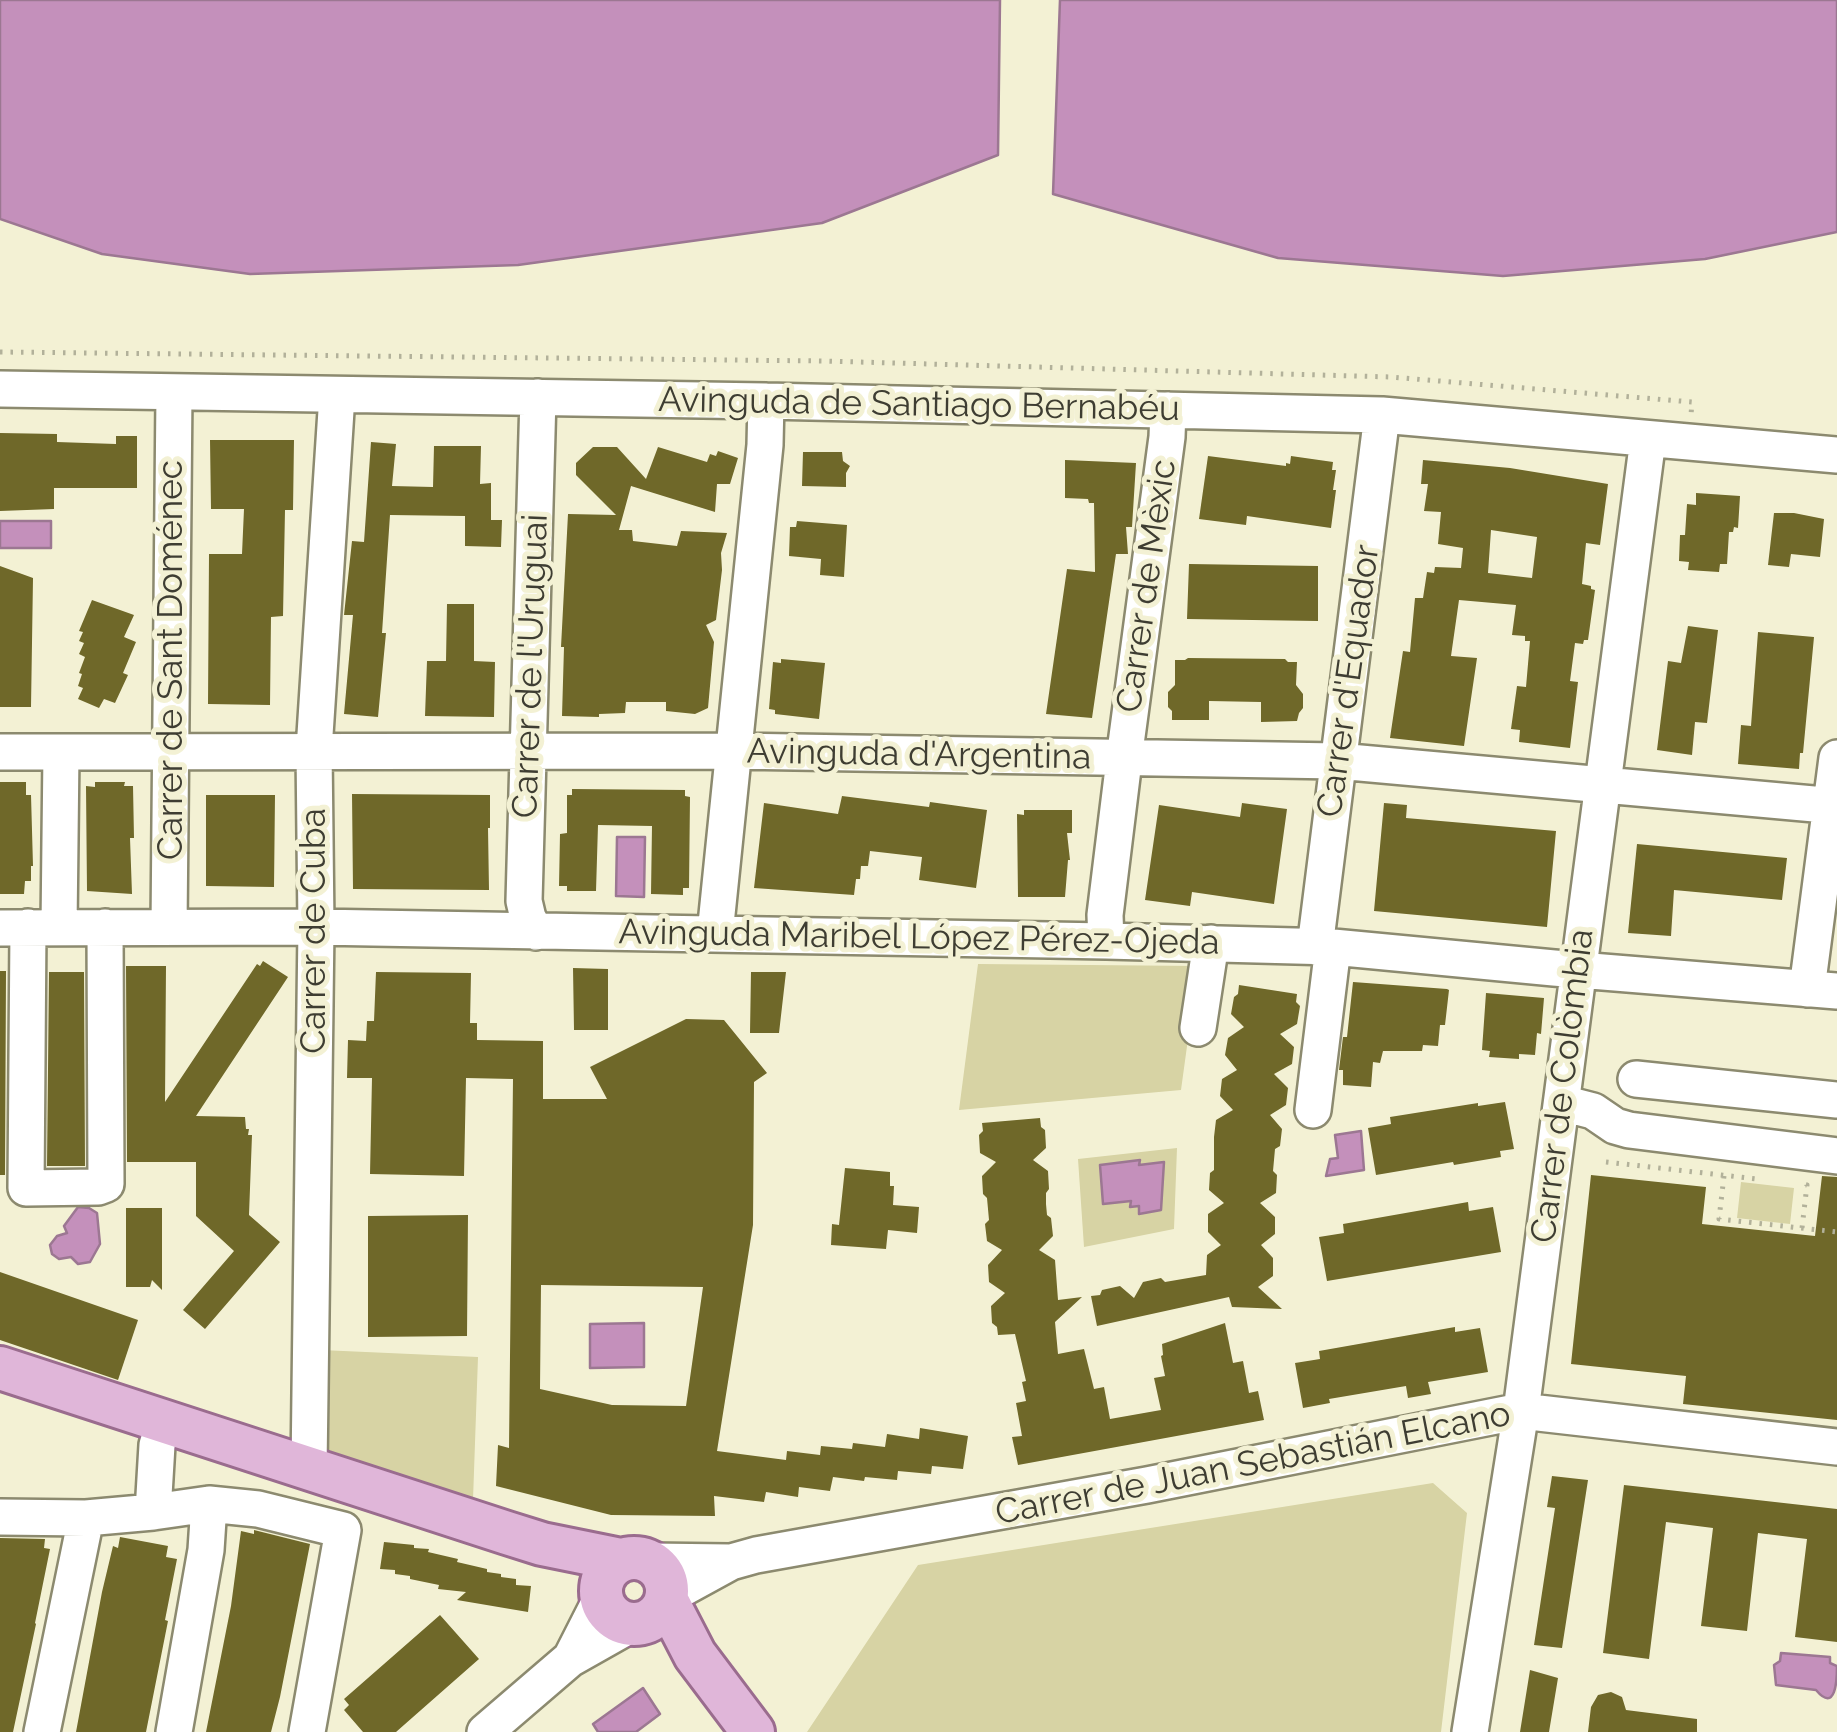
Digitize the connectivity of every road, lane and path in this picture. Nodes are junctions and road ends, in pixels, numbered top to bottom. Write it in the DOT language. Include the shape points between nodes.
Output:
graph roads {
  1 [pos="0,352"];
  2 [pos="0,389"];
  3 [pos="174,392"];
  4 [pos="337,394"];
  5 [pos="538,397"];
  6 [pos="766,401"];
  7 [pos="1692,402"];
  8 [pos="1168,410"];
  9 [pos="1382,415"];
  10 [pos="1648,438"];
  11 [pos="1837,456"];
  12 [pos="314,750"];
  13 [pos="734,751"];
  14 [pos="0,752"];
  15 [pos="60,752"];
  16 [pos="170,752"];
  17 [pos="529,752"];
  18 [pos="1837,758"];
  19 [pos="1124,759"];
  20 [pos="1338,762"];
  21 [pos="1602,787"];
  22 [pos="1834,806"];
  23 [pos="29,927"];
  24 [pos="105,927"];
  25 [pos="169,928"];
  26 [pos="316,928"];
  27 [pos="536,932"];
  28 [pos="715,934"];
  29 [pos="1106,941"];
  30 [pos="1211,943"];
  31 [pos="1324,947"];
  32 [pos="1580,970"];
  33 [pos="1822,990"];
  34 [pos="1198,1028"];
  35 [pos="1636,1079"];
  36 [pos="1837,1100"];
  37 [pos="1562,1103"];
  38 [pos="1313,1110"];
  39 [pos="1837,1156"];
  40 [pos="1606,1162"];
  41 [pos="1724,1172"];
  42 [pos="1757,1179"];
  43 [pos="1791,1183"];
  44 [pos="1802,1228"];
  45 [pos="1837,1232"];
  46 [pos="0,1368"];
  47 [pos="1521,1411"];
  48 [pos="164,1422"];
  49 [pos="1837,1446"];
  50 [pos="309,1468"];
  51 [pos="209,1504"];
  52 [pos="153,1512"];
  53 [pos="0,1517"];
  54 [pos="86,1518"];
  55 [pos="635,1595"];
  56 [pos="42,1732"];
  57 [pos="174,1732"];
  58 [pos="307,1732"];
  59 [pos="485,1732"];
  60 [pos="753,1732"];
  61 [pos="1470,1732"];
  1 -- 7 [label="path" via="1391,377"];
  2 -- 3 [label="street, Avinguda de Santiago Bernabéu"];
  3 -- 4 [label="street, Avinguda de Santiago Bernabéu"];
  3 -- 16 [label="street, Carrer de Sant Doménec"];
  4 -- 5 [label="street, Avinguda de Santiago Bernabéu"];
  4 -- 12 [label="street, Carrer de Cuba"];
  5 -- 6 [label="street, Avinguda de Santiago Bernabéu"];
  5 -- 17 [label="street, Carrer de l'Uruguai"];
  6 -- 8 [label="street, Avinguda de Santiago Bernabéu"];
  6 -- 13 [label="street"];
  8 -- 9 [label="street, Avinguda de Santiago Bernabéu"];
  8 -- 19 [label="street, Carrer de Mèxic"];
  9 -- 10 [label="street, Avinguda de Santiago Bernabéu"];
  9 -- 20 [label="street, Carrer d'Equador"];
  10 -- 11 [label="street, Avinguda de Santiago Bernabéu"];
  10 -- 21 [label="street, Carrer de Colòmbia"];
  12 -- 16 [label="street, Avinguda d'Argentina"];
  12 -- 17 [label="street, Avinguda d'Argentina"];
  12 -- 26 [label="street, Carrer de Cuba"];
  13 -- 17 [label="street, Avinguda d'Argentina"];
  13 -- 19 [label="street, Avinguda d'Argentina"];
  13 -- 28 [label="street"];
  14 -- 15 [label="street, Avinguda d'Argentina"];
  15 -- 16 [label="street, Avinguda d'Argentina"];
  15 -- 23 [label="street"];
  16 -- 25 [label="street, Carrer de Sant Doménec"];
  17 -- 27 [label="street, Carrer de l'Uruguai" via="524,901"];
  18 -- 22 [label="street"];
  19 -- 20 [label="street, Avinguda d'Argentina"];
  19 -- 29 [label="street, Carrer de Mèxic"];
  20 -- 21 [label="street, Avinguda d'Argentina"];
  20 -- 31 [label="street, Carrer d'Equador"];
  21 -- 22 [label="street, Avinguda d'Argentina"];
  21 -- 32 [label="street, Carrer de Colòmbia"];
  22 -- 33 [label="street"];
  23 -- 24 [label="street, Avinguda Maribel López Pérez-Ojeda"];
  23 -- 24 [label="street" via="26,1201 106,1184"];
  24 -- 25 [label="street, Avinguda Maribel López Pérez-Ojeda"];
  25 -- 26 [label="street, Avinguda Maribel López Pérez-Ojeda"];
  26 -- 27 [label="street, Avinguda Maribel López Pérez-Ojeda"];
  26 -- 50 [label="street, Carrer de Cuba"];
  27 -- 28 [label="street, Avinguda Maribel López Pérez-Ojeda"];
  28 -- 29 [label="street, Avinguda Maribel López Pérez-Ojeda"];
  29 -- 30 [label="street, Avinguda Maribel López Pérez-Ojeda"];
  30 -- 31 [label="street, Avinguda Maribel López Pérez-Ojeda"];
  30 -- 34 [label="street"];
  31 -- 32 [label="street, Avinguda Maribel López Pérez-Ojeda"];
  31 -- 38 [label="street, Carrer d'Equador"];
  32 -- 33 [label="street, Avinguda Maribel López Pérez-Ojeda"];
  32 -- 37 [label="street, Carrer de Colòmbia"];
  35 -- 36 [label="street"];
  37 -- 39 [label="street" via="1629,1130"];
  37 -- 47 [label="street, Carrer de Colòmbia"];
  40 -- 41 [label="path"];
  41 -- 42 [label="path"];
  41 -- 44 [label="path" via="1719,1219"];
  43 -- 44 [label="path" via="1807,1185"];
  44 -- 45 [label="path"];
  46 -- 48 [label="main road"];
  47 -- 49 [label="street, Carrer de Juan Sebastián Elcano"];
  47 -- 55 [label="street, Carrer de Juan Sebastián Elcano" via="756,1555"];
  47 -- 61 [label="street, Carrer de Colòmbia"];
  48 -- 50 [label="main road"];
  48 -- 52 [label="street"];
  50 -- 55 [label="main road" via="542,1544"];
  51 -- 52 [label="street"];
  51 -- 57 [label="street"];
  51 -- 58 [label="street" via="342,1530"];
  52 -- 54 [label="street"];
  53 -- 54 [label="street"];
  54 -- 56 [label="street"];
  55 -- 59 [label="street"];
  55 -- 60 [label="main road" via="695,1655"];
}
